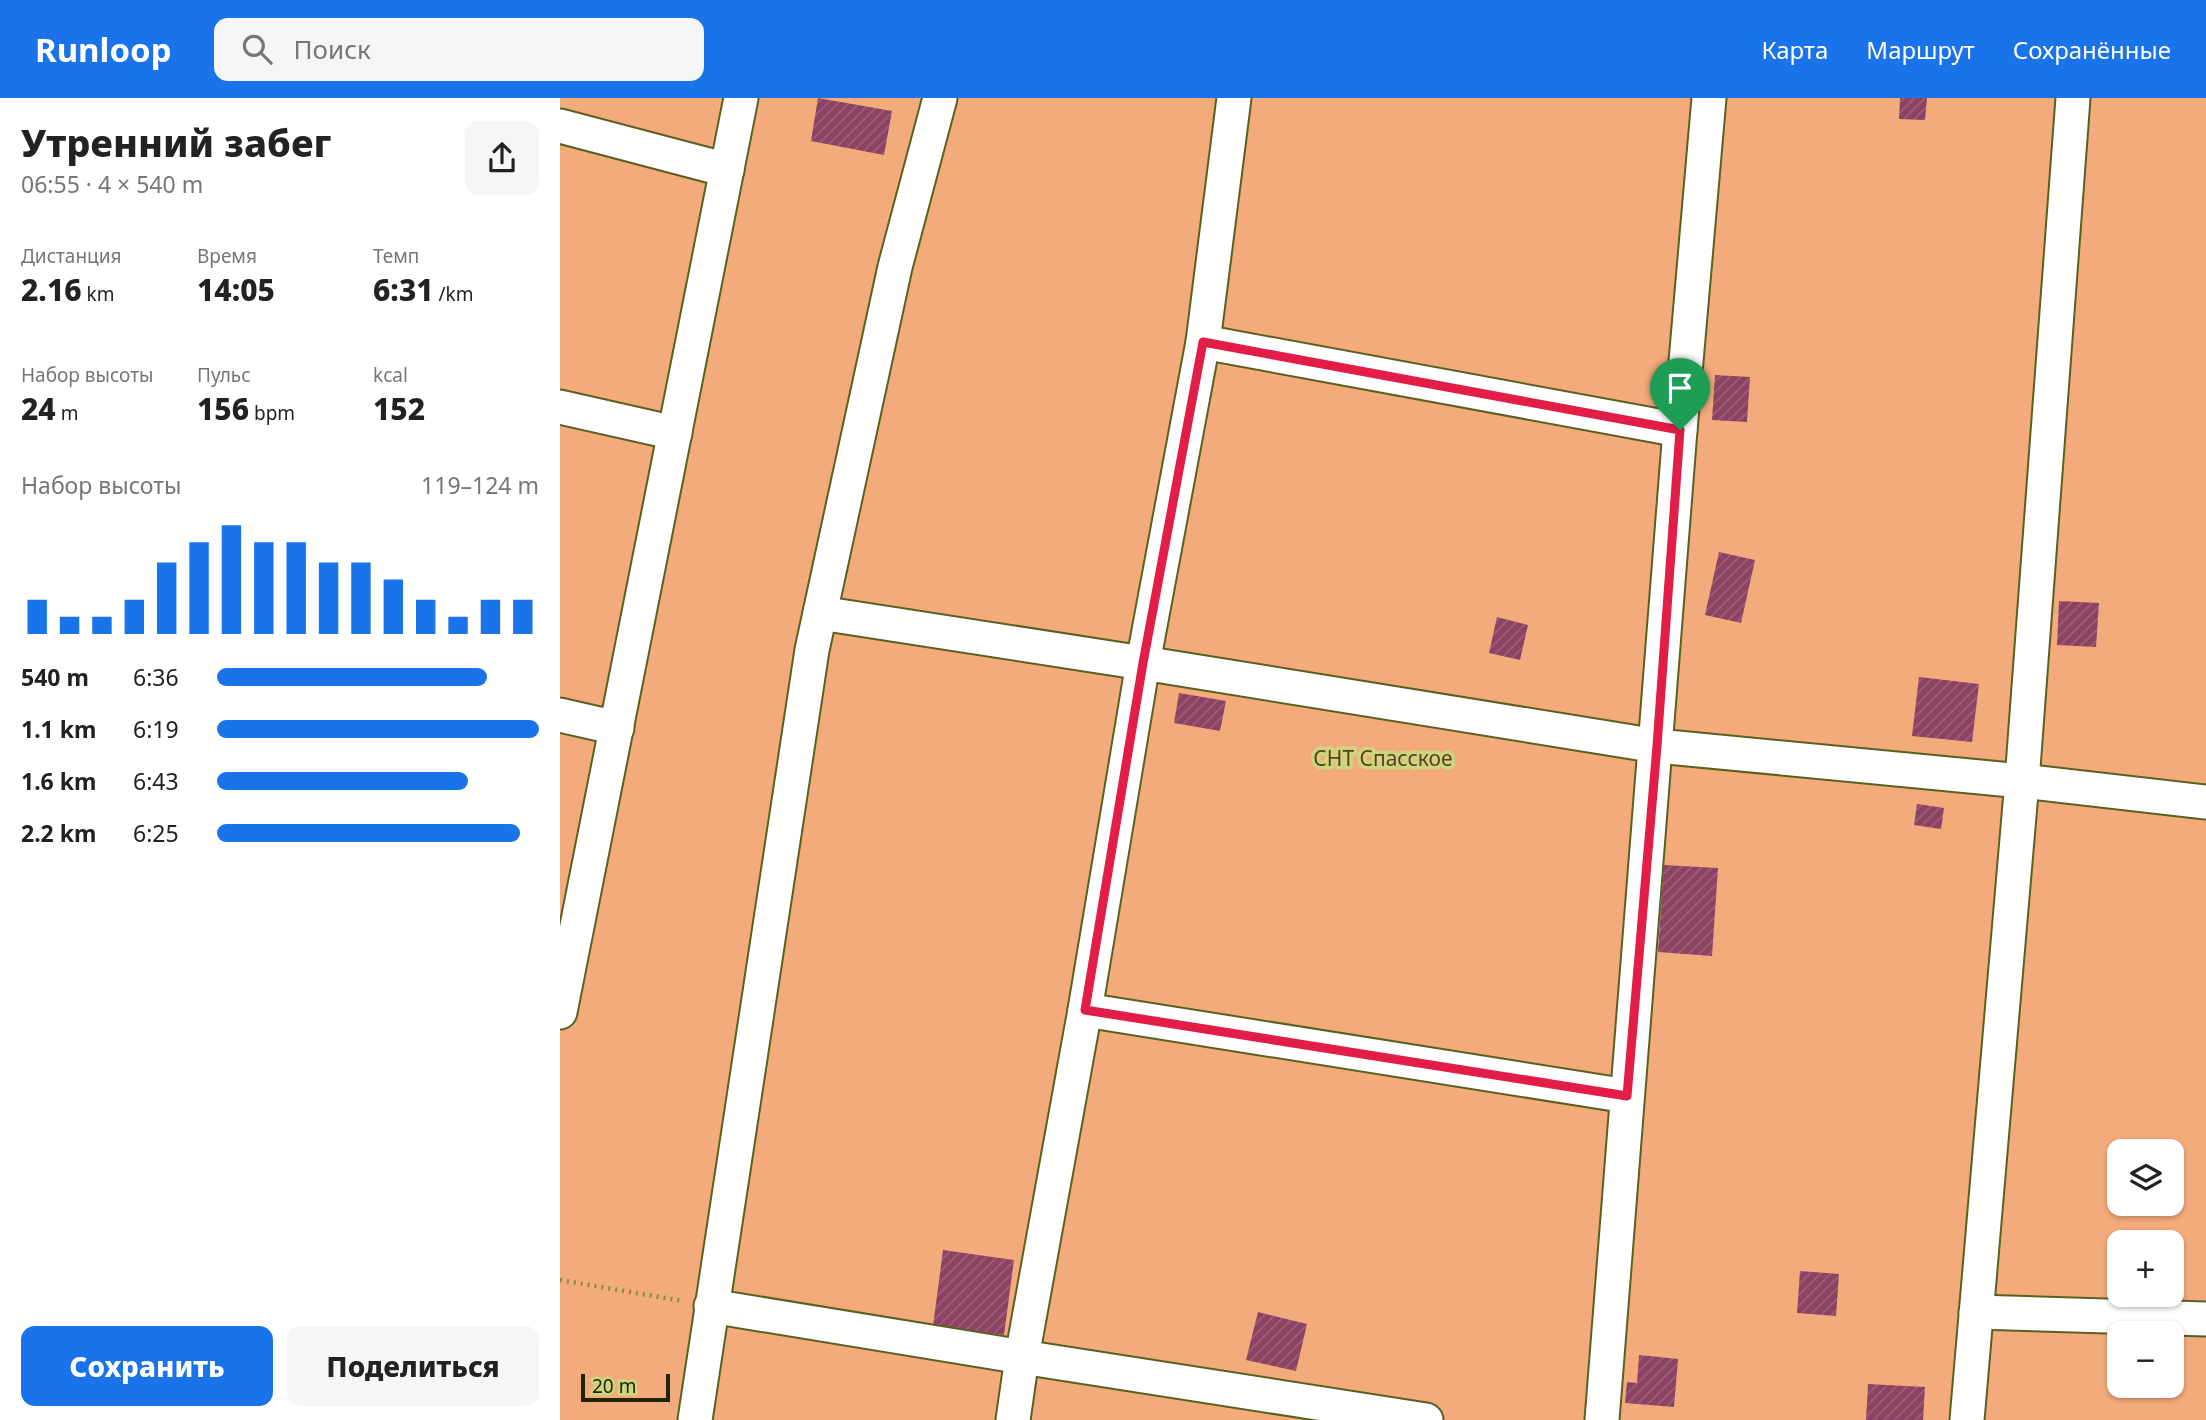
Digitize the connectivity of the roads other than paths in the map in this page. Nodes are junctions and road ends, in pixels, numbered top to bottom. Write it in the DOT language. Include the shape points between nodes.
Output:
graph roads {
  1 [pos="741,98"];
  2 [pos="940,98"];
  3 [pos="1234,98"];
  4 [pos="1709,98"];
  5 [pos="2073,98"];
  6 [pos="560,126"];
  7 [pos="727,170"];
  8 [pos="1203,342"];
  9 [pos="560,407"];
  10 [pos="1680,430"];
  11 [pos="675,433"];
  12 [pos="820,613"];
  13 [pos="1143,663"];
  14 [pos="560,715"];
  15 [pos="617,728"];
  16 [pos="1657,746"];
  17 [pos="2022,781"];
  18 [pos="2206,802"];
  19 [pos="1085,1010"];
  20 [pos="560,1012"];
  21 [pos="1627,1096"];
  22 [pos="712,1306"];
  23 [pos="1976,1312"];
  24 [pos="2206,1319"];
  25 [pos="1022,1357"];
  26 [pos="695,1420"];
  27 [pos="1013,1420"];
  28 [pos="1426,1420"];
  29 [pos="1602,1420"];
  30 [pos="1967,1420"];
  1 -- 7 [label="street"];
  2 -- 12 [label="street" via="895,267"];
  3 -- 8 [label="street"];
  4 -- 10 [label="street"];
  5 -- 17 [label="street"];
  6 -- 7 [label="street"];
  7 -- 11 [label="street"];
  8 -- 10 [label="street"];
  8 -- 13 [label="street"];
  9 -- 11 [label="street"];
  10 -- 16 [label="street"];
  11 -- 15 [label="street"];
  12 -- 13 [label="street"];
  12 -- 22 [label="street"];
  13 -- 16 [label="street"];
  13 -- 19 [label="street"];
  14 -- 15 [label="street"];
  15 -- 20 [label="street"];
  16 -- 17 [label="street"];
  16 -- 21 [label="street"];
  17 -- 18 [label="street"];
  17 -- 23 [label="street"];
  19 -- 21 [label="street"];
  19 -- 25 [label="street"];
  21 -- 29 [label="street"];
  22 -- 25 [label="street"];
  22 -- 26 [label="street"];
  23 -- 24 [label="street"];
  23 -- 30 [label="street"];
  25 -- 27 [label="street"];
  25 -- 28 [label="street"];
}
